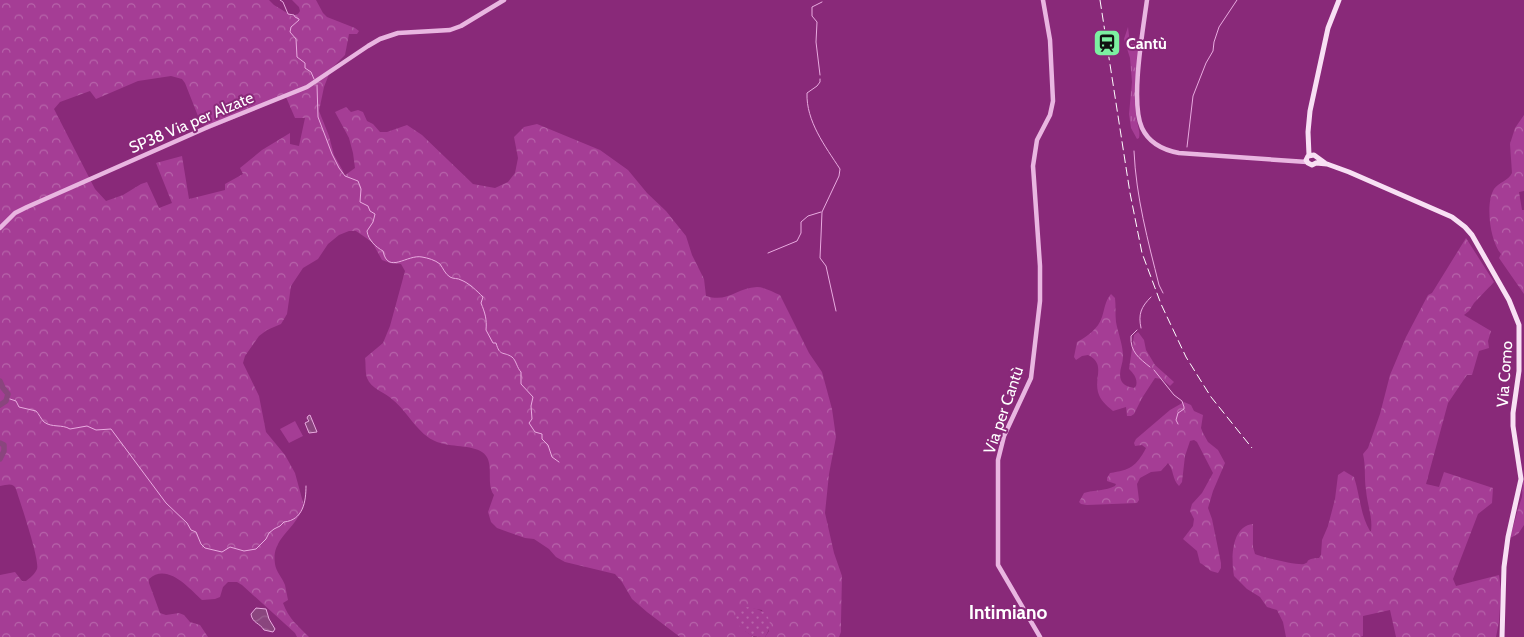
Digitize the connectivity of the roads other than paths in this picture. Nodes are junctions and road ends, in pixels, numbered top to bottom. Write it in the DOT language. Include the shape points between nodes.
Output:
graph roads {
  1 [pos="504,0"];
  2 [pos="1043,0"];
  3 [pos="1147,0"];
  4 [pos="1339,0"];
  5 [pos="1311,158"];
  6 [pos="0,228"];
  7 [pos="1040,637"];
  8 [pos="1502,637"];
  1 -- 6 [label="street, SP38 Via per Alzate" via="450,30 390,36 368,46 307,87 27,207 15,213"];
  2 -- 7 [label="street, Via per Cantù" via="1050,40 1053,101 1050,116 1037,140 1033,166 1040,301 1031,378 1004,436 998,460 998,565"];
  3 -- 5 [label="street, Via Como" via="1137,98 1140,124 1149,139 1165,150 1179,153 1282,160"];
  4 -- 5 [label="main road" via="1328,28 1310,111 1308,140"];
  5 -- 8 [label="main road, Via Como" via="1440,211 1459,222 1476,241 1519,325 1519,371 1513,426 1521,479 1504,566"];
}
